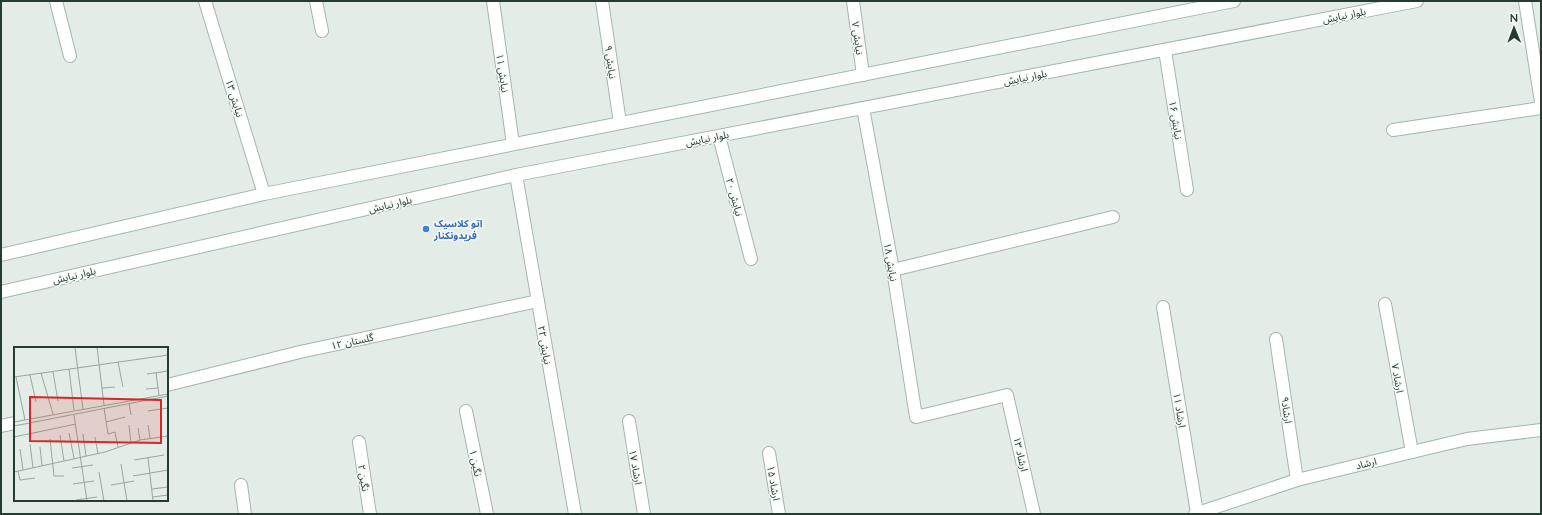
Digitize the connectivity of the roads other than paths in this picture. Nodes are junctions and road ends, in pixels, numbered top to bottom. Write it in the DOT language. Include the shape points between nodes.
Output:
graph roads {
  1 [pos="56,1"];
  2 [pos="205,1"];
  3 [pos="316,1"];
  4 [pos="493,1"];
  5 [pos="602,1"];
  6 [pos="853,1"];
  7 [pos="1234,1"];
  8 [pos="1417,1"];
  9 [pos="1525,1"];
  10 [pos="322,31"];
  11 [pos="1165,50"];
  12 [pos="70,56"];
  13 [pos="863,75"];
  14 [pos="1541,102"];
  15 [pos="863,108"];
  16 [pos="1541,108"];
  17 [pos="620,123"];
  18 [pos="1393,130"];
  19 [pos="718,136"];
  20 [pos="514,144"];
  21 [pos="516,175"];
  22 [pos="1187,190"];
  23 [pos="264,194"];
  24 [pos="1113,216"];
  25 [pos="1,255"];
  26 [pos="751,259"];
  27 [pos="893,270"];
  28 [pos="1,292"];
  29 [pos="538,301"];
  30 [pos="1385,304"];
  31 [pos="1163,307"];
  32 [pos="1276,339"];
  33 [pos="168,385"];
  34 [pos="1007,395"];
  35 [pos="466,411"];
  36 [pos="628,421"];
  37 [pos="14,423"];
  38 [pos="1,426"];
  39 [pos="1541,430"];
  40 [pos="359,442"];
  41 [pos="1412,452"];
  42 [pos="769,453"];
  43 [pos="1297,480"];
  44 [pos="241,485"];
  45 [pos="246,514"];
  46 [pos="370,514"];
  47 [pos="487,514"];
  48 [pos="575,514"];
  49 [pos="644,514"];
  50 [pos="779,514"];
  51 [pos="1034,514"];
  52 [pos="1196,514"];
  1 -- 12 [label="street"];
  2 -- 23 [label="street, نیایش ۱۳"];
  3 -- 10 [label="street"];
  4 -- 20 [label="street, نیایش ۱۱"];
  5 -- 17 [label="street, نیایش ۹"];
  6 -- 13 [label="street, نیایش ۷"];
  7 -- 13 [label="street"];
  8 -- 11 [label="street, بلوار نیایش"];
  9 -- 14 [label="street"];
  11 -- 15 [label="street, بلوار نیایش"];
  11 -- 22 [label="street, نیایش ۱۶"];
  13 -- 17 [label="street"];
  15 -- 19 [label="street, بلوار نیایش"];
  15 -- 27 [label="street, نیایش ۱۸"];
  16 -- 18 [label="street"];
  17 -- 20 [label="street"];
  19 -- 21 [label="street, بلوار نیایش"];
  19 -- 26 [label="street, نیایش ۲۰"];
  20 -- 23 [label="street"];
  21 -- 28 [label="street, بلوار نیایش"];
  21 -- 29 [label="street, نیایش ۲۲"];
  23 -- 25 [label="street"];
  24 -- 27 [label="street"];
  27 -- 34 [label="street, نیایش ۱۸" via="916,417"];
  29 -- 33 [label="street, گلستان ۱۲" via="300,352"];
  29 -- 48 [label="street, نیایش ۲۲"];
  30 -- 41 [label="street, ارشاد ۷"];
  31 -- 52 [label="street, ارشاد ۱۱"];
  32 -- 43 [label="street, ارشاد۹"];
  34 -- 51 [label="street, ارشاد ۱۳"];
  35 -- 47 [label="street, نگین ۱"];
  36 -- 49 [label="street, ارشاد ۱۷"];
  37 -- 38 [label="street"];
  39 -- 41 [label="street, ارشاد" via="1467,439"];
  40 -- 46 [label="street, نگین ۲"];
  41 -- 43 [label="street, ارشاد"];
  42 -- 50 [label="street, ارشاد ۱۵"];
  43 -- 52 [label="street, ارشاد"];
  44 -- 45 [label="street"];
}
